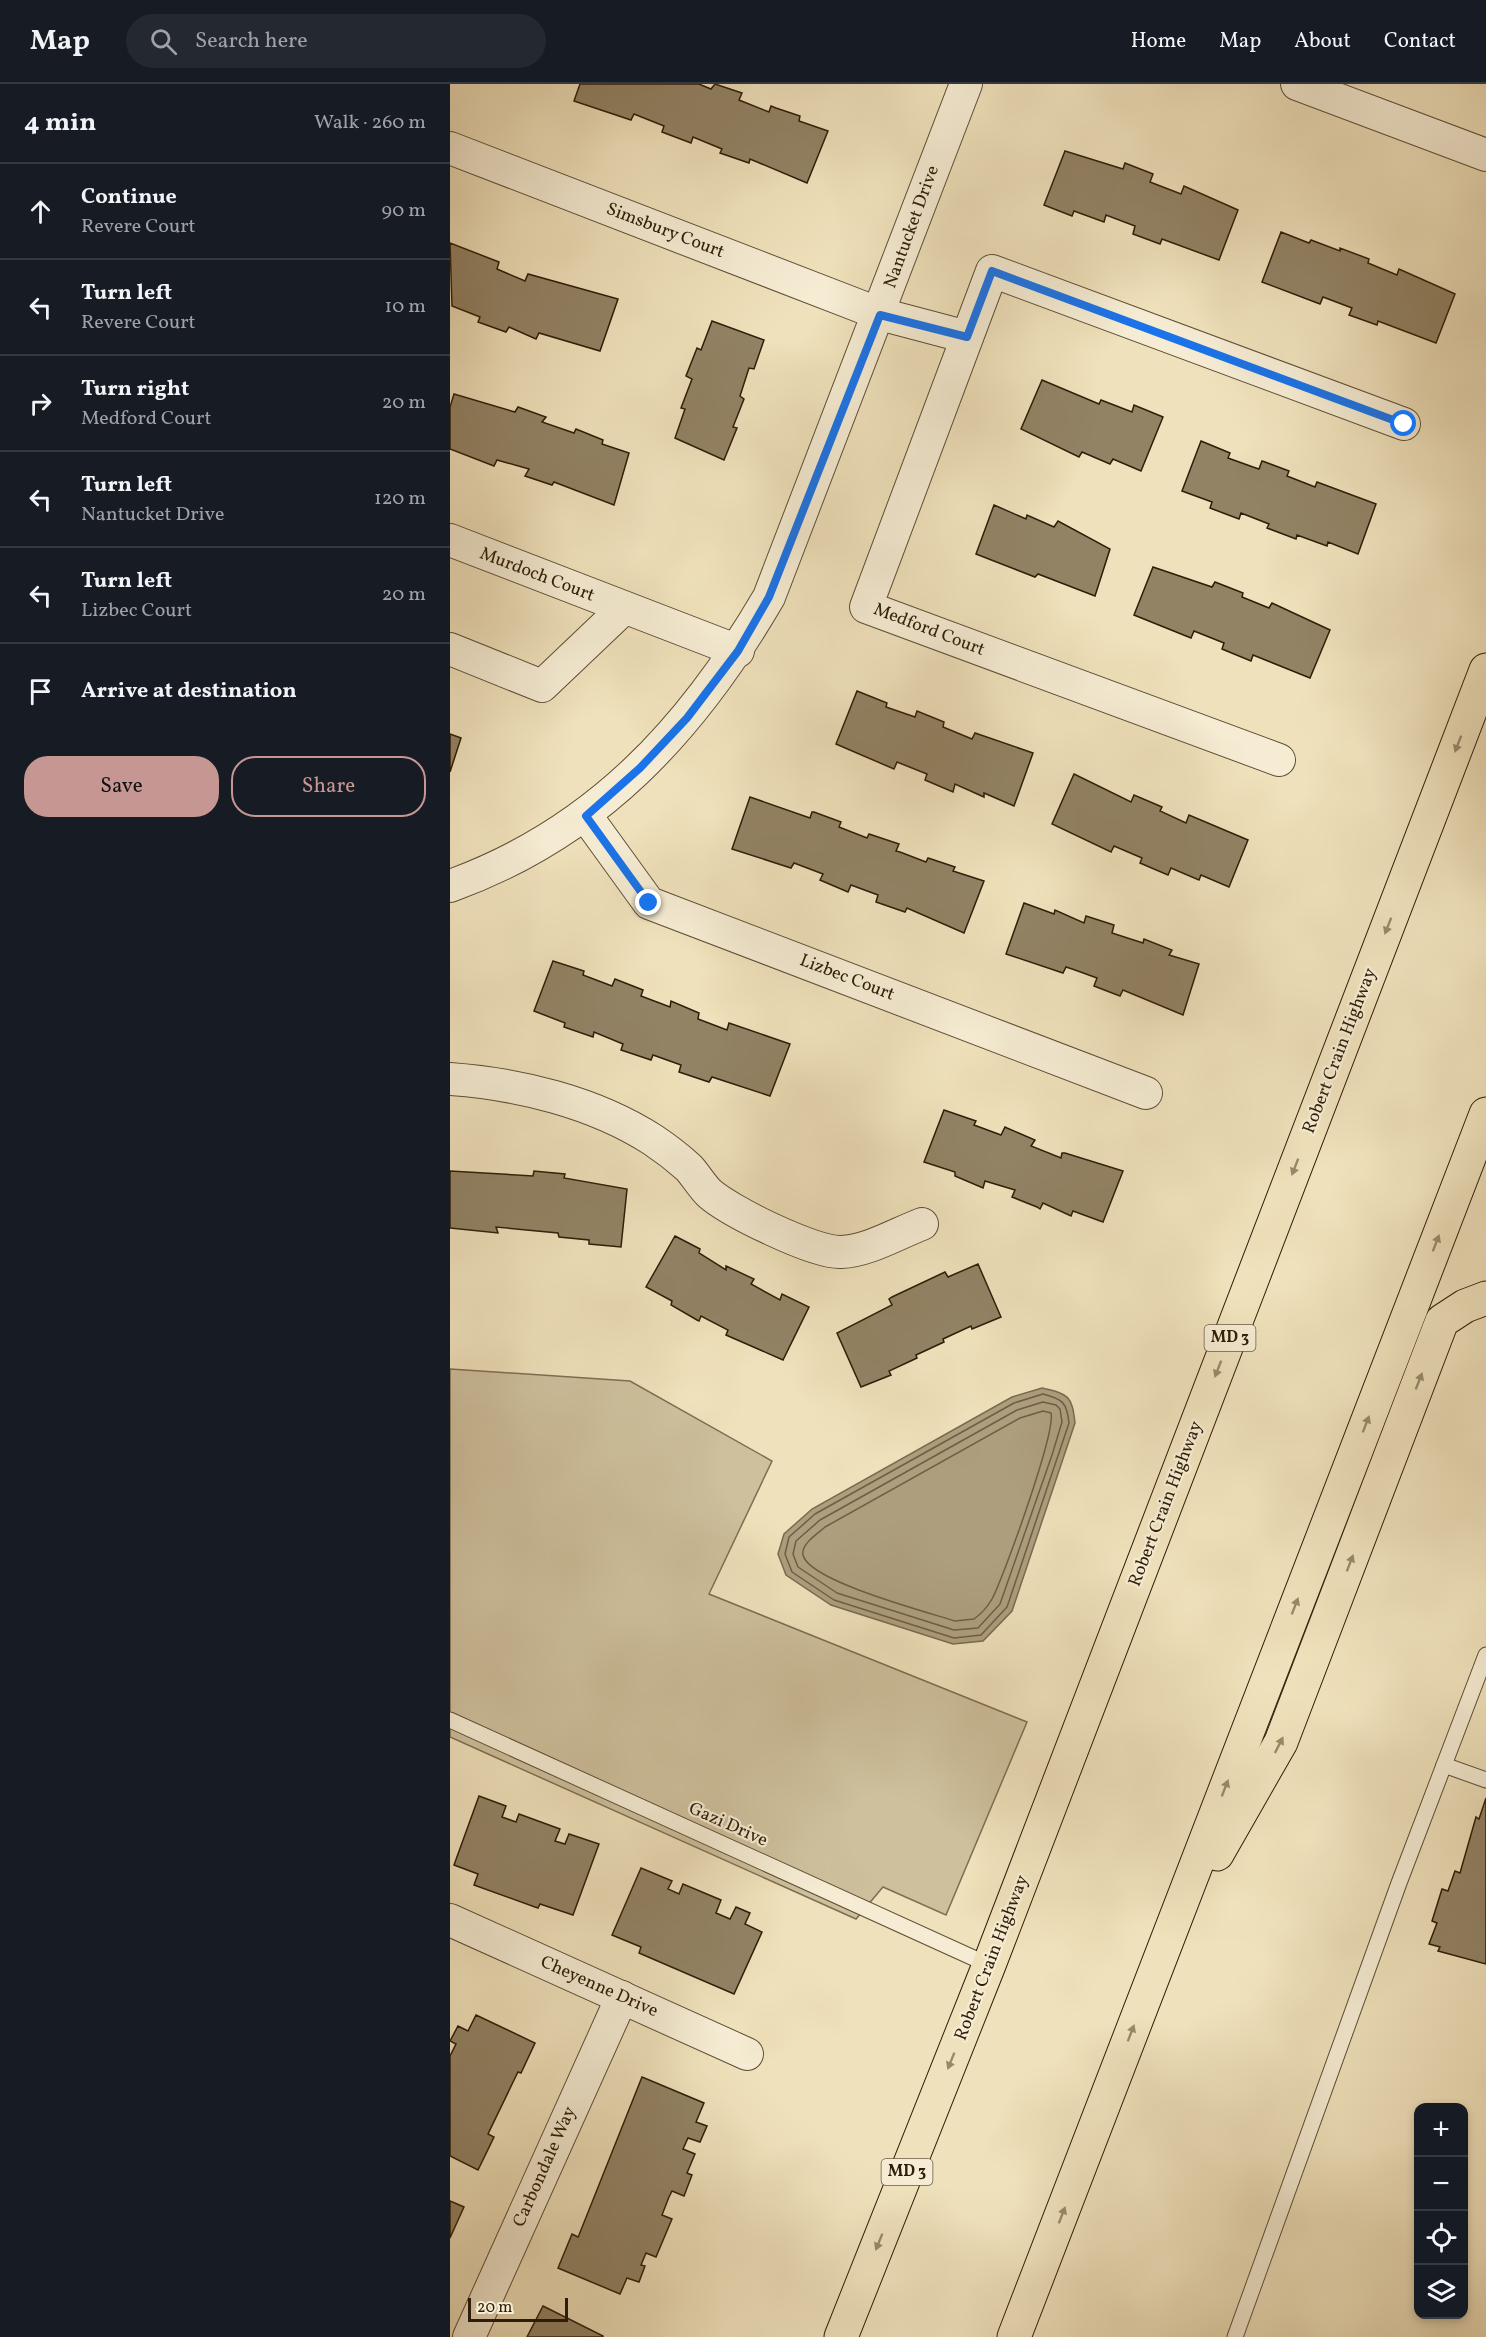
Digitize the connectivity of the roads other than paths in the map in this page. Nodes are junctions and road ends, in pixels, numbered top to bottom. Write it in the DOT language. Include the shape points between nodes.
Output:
graph roads {
  1 [pos="966,84"];
  2 [pos="1297,84"];
  3 [pos="450,148"];
  4 [pos="1486,155"];
  5 [pos="880,315"];
  6 [pos="967,337"];
  7 [pos="1404,424"];
  8 [pos="450,540"];
  9 [pos="623,609"];
  10 [pos="450,649"];
  11 [pos="738,651"];
  12 [pos="1486,670"];
  13 [pos="1279,760"];
  14 [pos="586,816"];
  15 [pos="450,886"];
  16 [pos="450,1079"];
  17 [pos="1146,1093"];
  18 [pos="1486,1114"];
  19 [pos="922,1224"];
  20 [pos="1486,1299"];
  21 [pos="1486,1655"];
  22 [pos="450,1720"];
  23 [pos="1444,1765"];
  24 [pos="1486,1780"];
  25 [pos="450,1920"];
  26 [pos="1166,1941"];
  27 [pos="989,1965"];
  28 [pos="622,1997"];
  29 [pos="747,2054"];
  30 [pos="1041,2270"];
  31 [pos="469,2337"];
  32 [pos="842,2337"];
  33 [pos="1014,2337"];
  34 [pos="1024,2337"];
  35 [pos="1235,2337"];
  1 -- 5 [label="street, Nantucket Drive"];
  2 -- 4 [label="street"];
  3 -- 5 [label="street, Simsbury Court"];
  5 -- 6 [label="street"];
  5 -- 11 [label="street, Nantucket Drive" via="769,597"];
  6 -- 7 [label="street" via="992,271"];
  6 -- 13 [label="street, Medford Court" via="866,607"];
  8 -- 9 [label="street, Murdoch Court"];
  9 -- 10 [label="street, Murdoch Court" via="542,686"];
  9 -- 11 [label="street, Murdoch Court"];
  11 -- 14 [label="street, Nantucket Drive" via="687,718 640,768"];
  12 -- 27 [label="highway, Robert Crain Highway / MD 3, one-way"];
  14 -- 15 [label="street, Nantucket Drive" via="519,856"];
  14 -- 17 [label="street, Lizbec Court" via="649,903"];
  16 -- 19 [label="street" via="540,1092 605,1116 653,1140 732,1210 814,1247 838,1252 858,1250"];
  26 -- 18 [label="highway, one-way"];
  26 -- 20 [label="highway, one-way" via="1281,1742 1442,1321 1465,1306"];
  21 -- 23 [label="lane"];
  22 -- 27 [label="lane, Gazi Drive"];
  23 -- 24 [label="lane"];
  23 -- 35 [label="lane"];
  25 -- 28 [label="street, Cheyenne Drive"];
  30 -- 26 [label="highway, one-way"];
  27 -- 32 [label="highway, Robert Crain Highway / MD 3, one-way"];
  28 -- 29 [label="street, Cheyenne Drive"];
  28 -- 31 [label="street, Carbondale Way"];
  30 -- 33 [label="highway"];
  30 -- 34 [label="street"];
}
